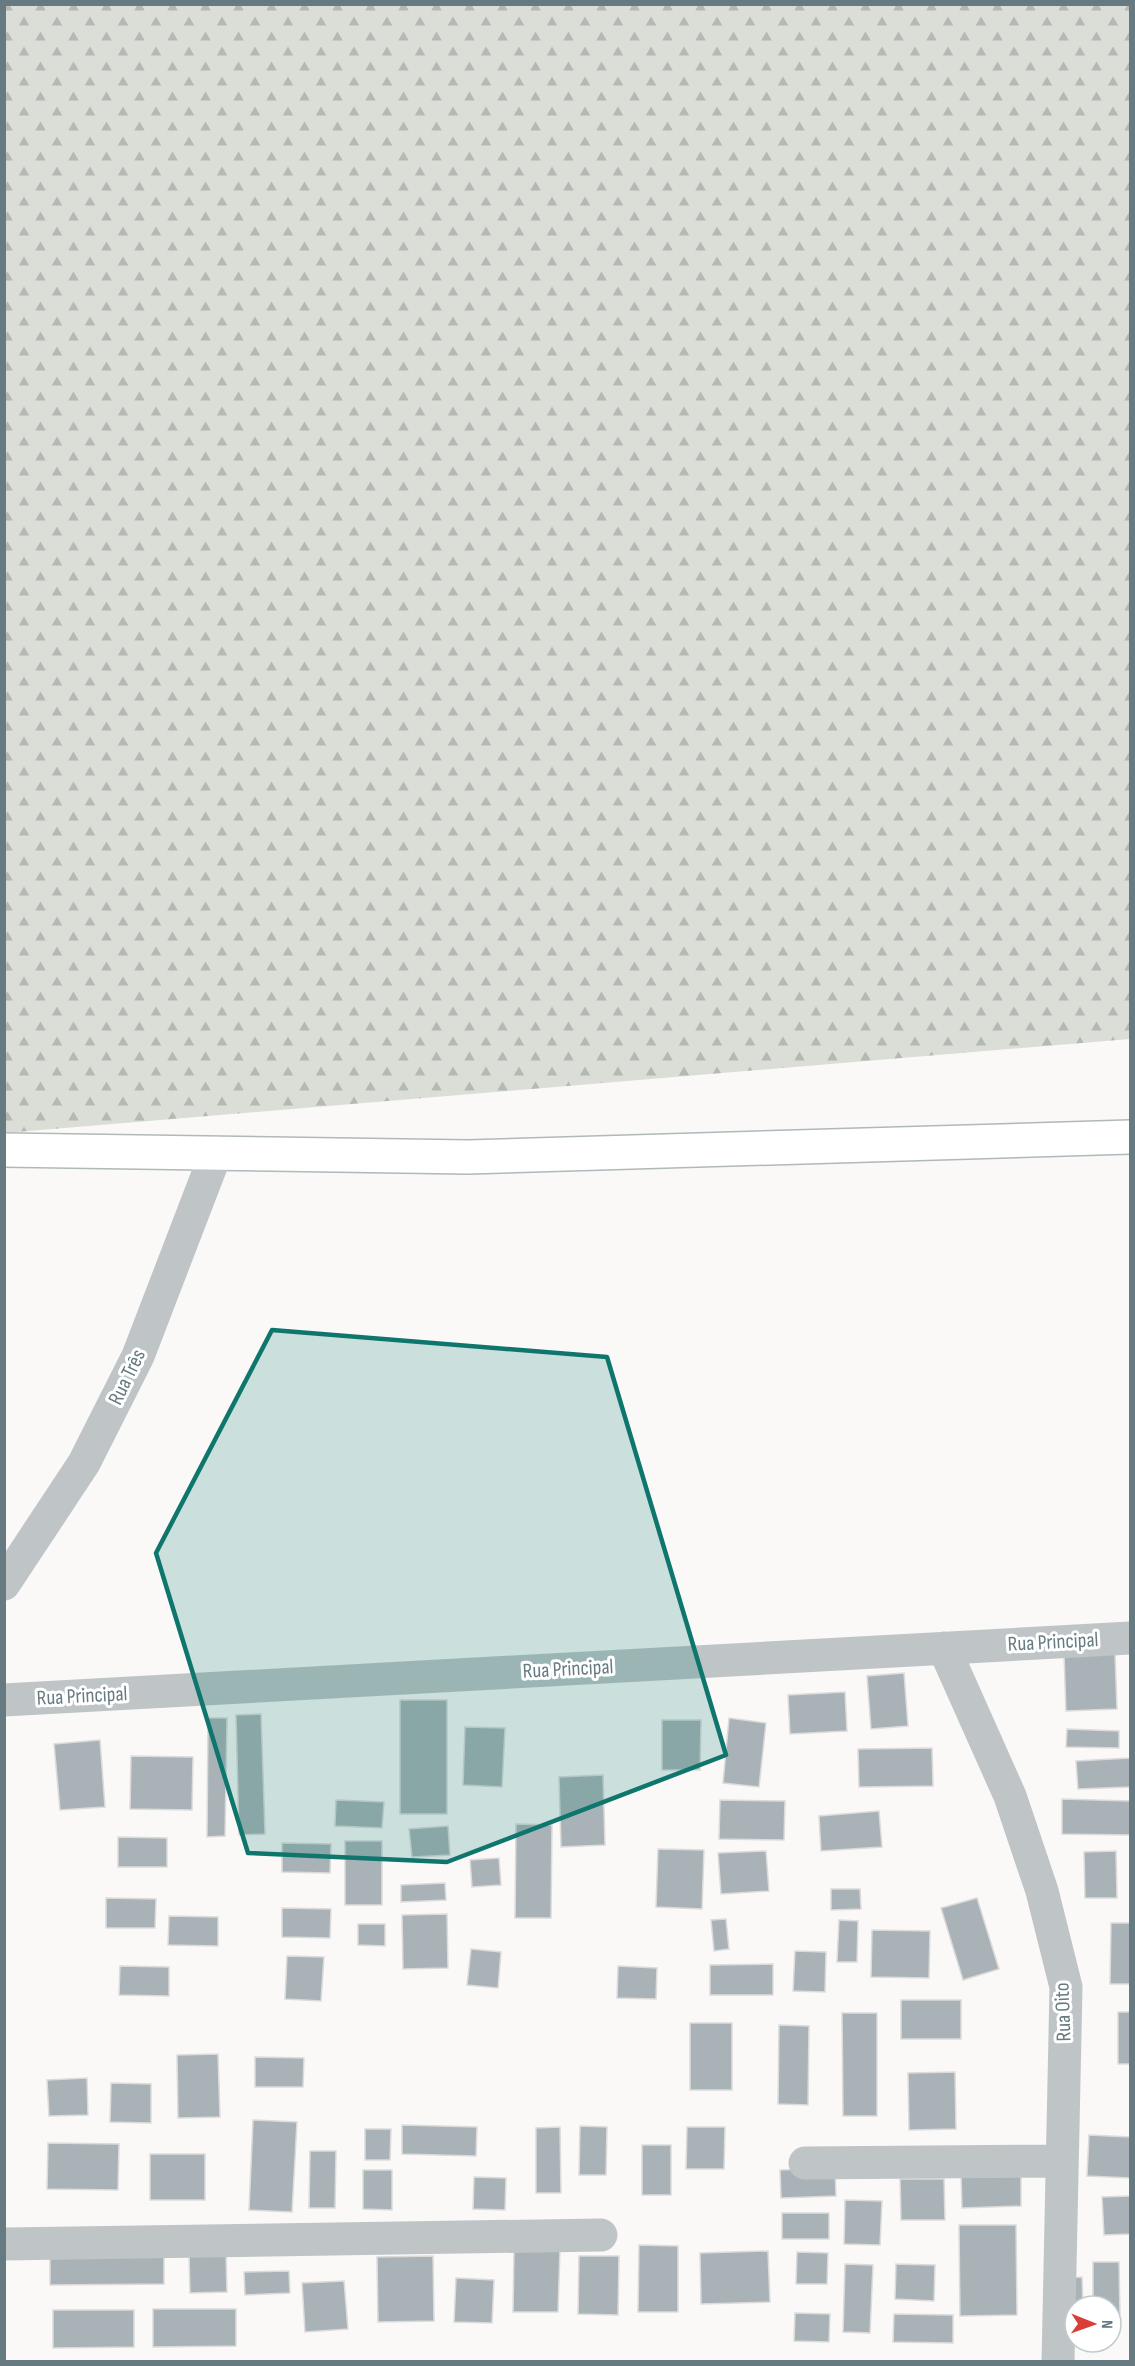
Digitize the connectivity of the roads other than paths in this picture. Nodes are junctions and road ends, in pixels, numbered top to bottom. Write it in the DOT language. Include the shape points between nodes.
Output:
graph roads {
  1 [pos="1131,1137"];
  2 [pos="4,1150"];
  3 [pos="216,1153"];
  4 [pos="4,1584"];
  5 [pos="1131,1638"];
  6 [pos="944,1648"];
  7 [pos="4,1700"];
  8 [pos="1062,2161"];
  9 [pos="806,2163"];
  10 [pos="601,2235"];
  11 [pos="4,2244"];
  12 [pos="1058,2361"];
  1 -- 3 [label="main road" via="468,1157"];
  2 -- 3 [label="main road"];
  3 -- 4 [label="street, Rua Três" via="138,1356 84,1463"];
  5 -- 6 [label="street, Rua Principal"];
  6 -- 7 [label="street, Rua Principal"];
  6 -- 8 [label="street, Rua Oito" via="1010,1796 1042,1891 1065,1987"];
  8 -- 9 [label="street"];
  8 -- 12 [label="street, Rua Oito"];
  10 -- 11 [label="street"];
}
